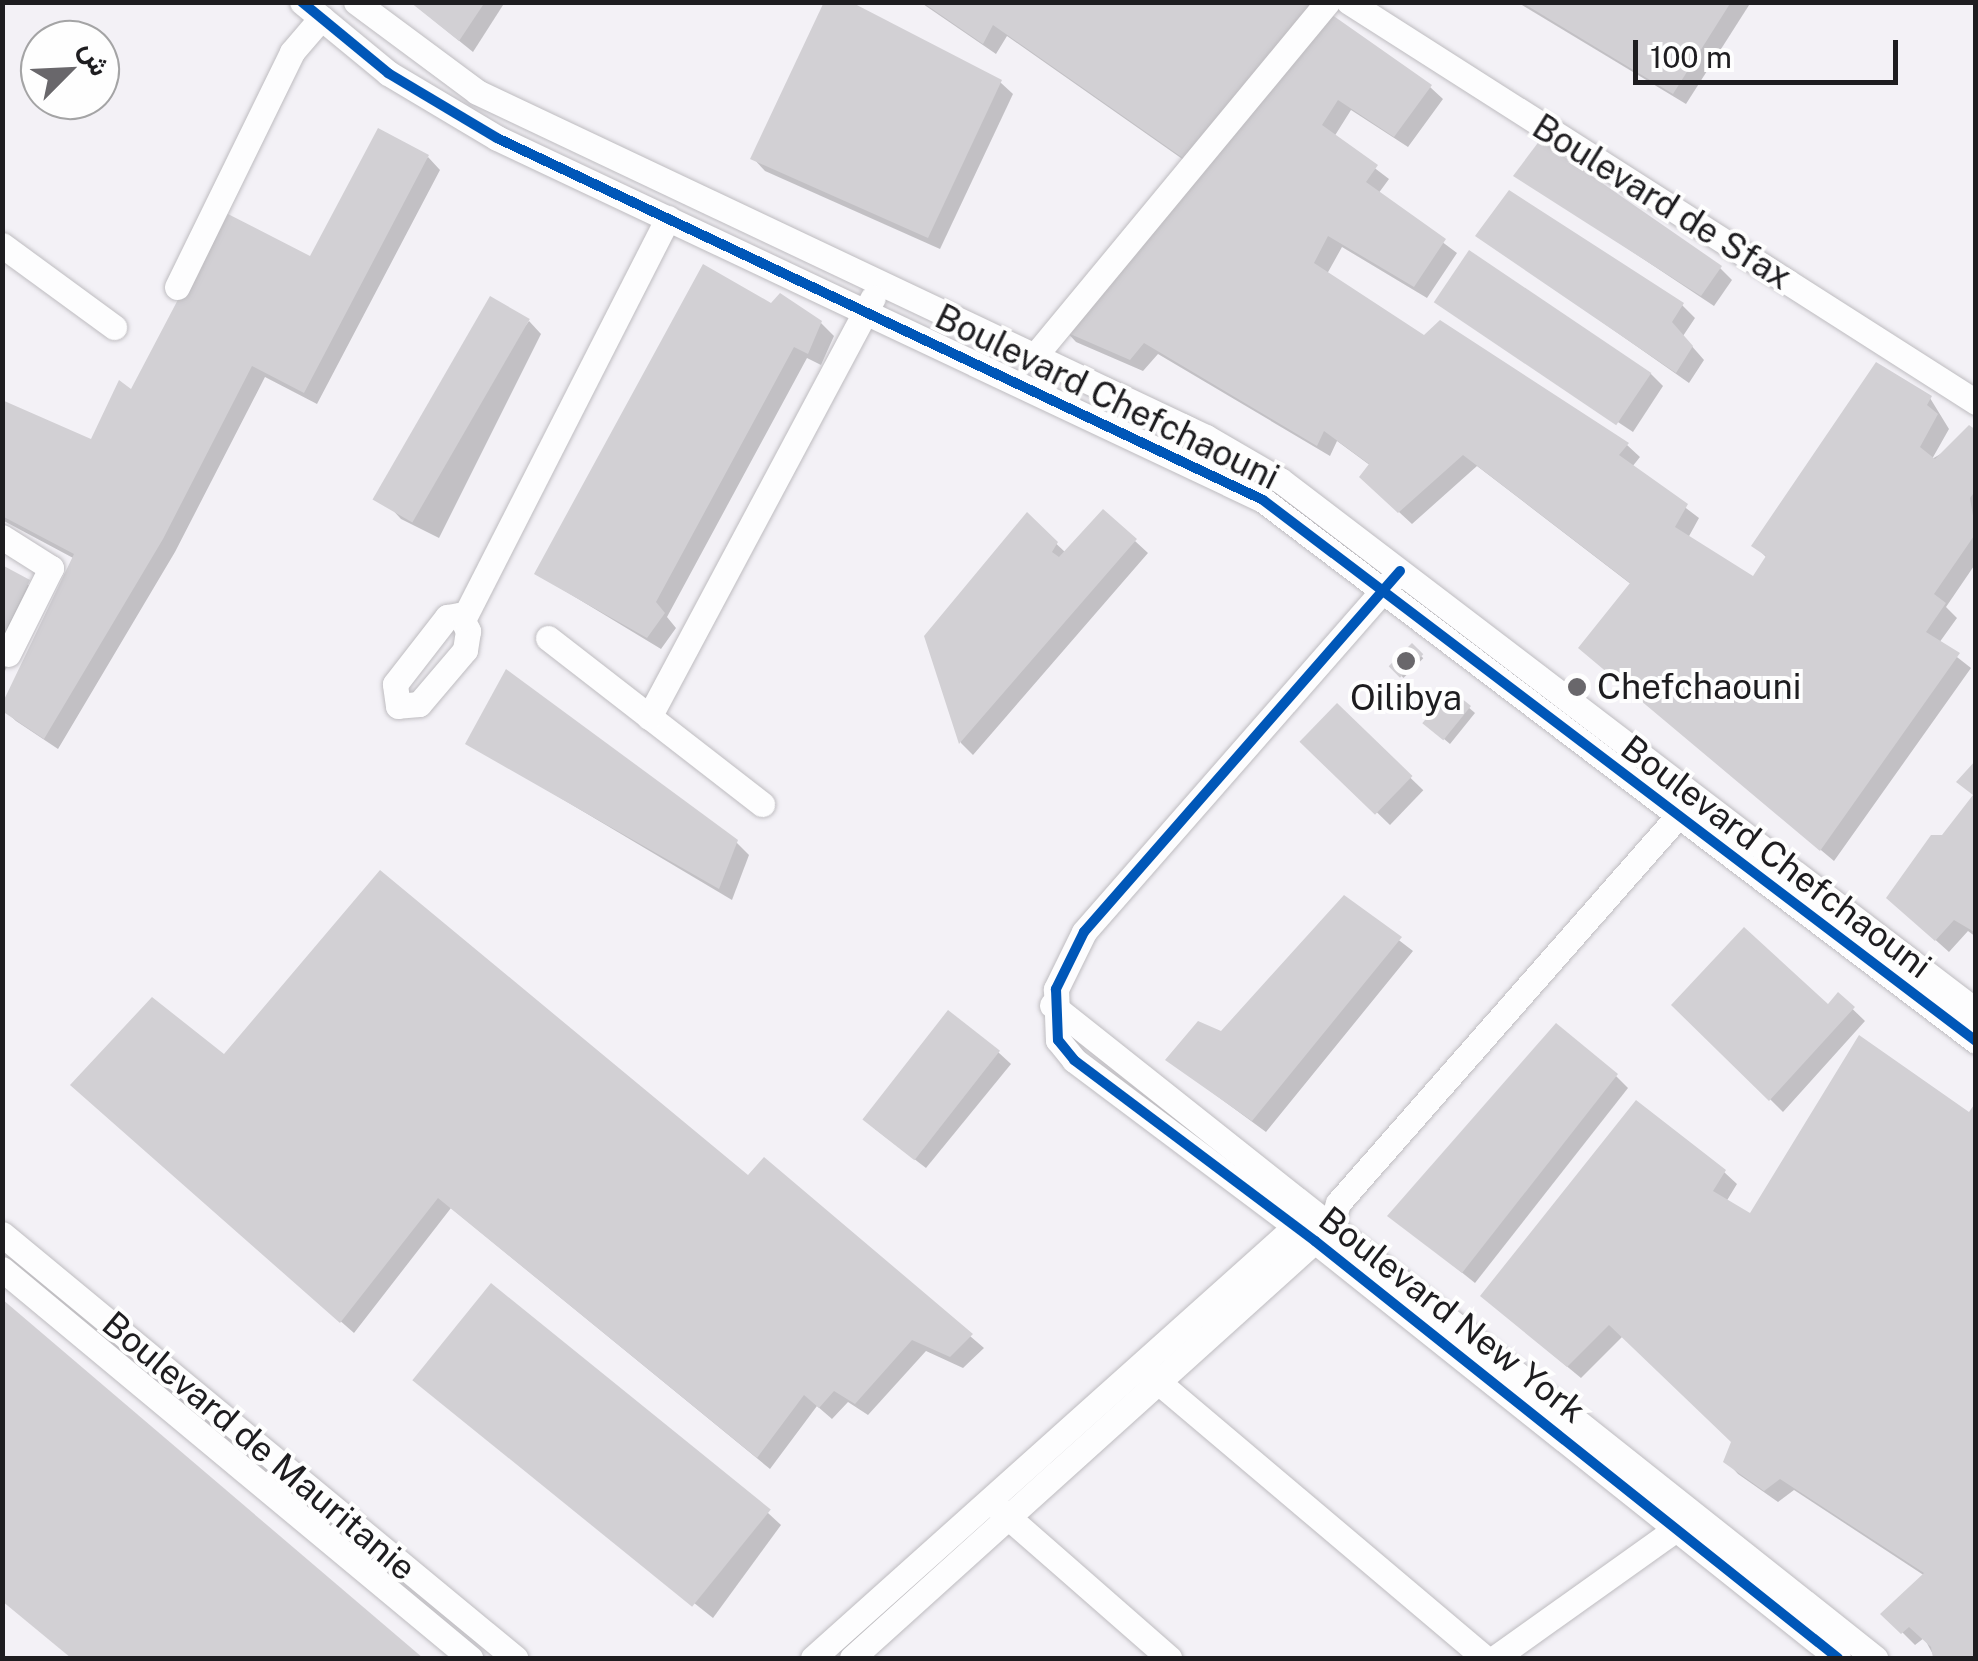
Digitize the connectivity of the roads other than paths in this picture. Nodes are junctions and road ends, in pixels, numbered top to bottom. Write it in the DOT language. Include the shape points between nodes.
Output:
graph roads {
  1 [pos="356,2"];
  2 [pos="1327,2"];
  3 [pos="1349,2"];
  4 [pos="312,10"];
  5 [pos="668,218"];
  6 [pos="2,245"];
  7 [pos="879,285"];
  8 [pos="177,287"];
  9 [pos="866,313"];
  10 [pos="114,326"];
  11 [pos="1034,358"];
  12 [pos="1976,402"];
  13 [pos="2,538"];
  14 [pos="1400,570"];
  15 [pos="1381,593"];
  16 [pos="464,618"];
  17 [pos="548,638"];
  18 [pos="8,654"];
  19 [pos="649,717"];
  20 [pos="762,804"];
  21 [pos="1678,816"];
  22 [pos="1976,1010"];
  23 [pos="1976,1041"];
  24 [pos="1318,1221"];
  25 [pos="2,1234"];
  26 [pos="2,1269"];
  27 [pos="1151,1376"];
  28 [pos="1001,1511"];
  29 [pos="1686,1522"];
  30 [pos="827,1654"];
  31 [pos="470,1658"];
  32 [pos="515,1658"];
  33 [pos="852,1658"];
  34 [pos="1169,1658"];
  35 [pos="1485,1658"];
  36 [pos="1495,1658"];
  37 [pos="1838,1658"];
  38 [pos="1875,1658"];
  1 -- 7 [label="street, Boulevard Chefchaouni" via="477,92"];
  2 -- 11 [label="street"];
  3 -- 12 [label="street, Boulevard de Sfax"];
  4 -- 5 [label="street, Boulevard Chefchaouni" via="443,110"];
  4 -- 8 [label="street"];
  5 -- 9 [label="street, Boulevard Chefchaouni"];
  5 -- 16 [label="street"];
  6 -- 10 [label="street"];
  7 -- 9 [label="street"];
  7 -- 11 [label="street, Boulevard Chefchaouni"];
  9 -- 15 [label="street, Boulevard Chefchaouni" via="1263,500"];
  9 -- 19 [label="street"];
  11 -- 14 [label="street, Boulevard Chefchaouni" via="1206,437 1280,480"];
  13 -- 18 [label="street" via="51,568"];
  14 -- 15 [label="street"];
  14 -- 22 [label="street, Boulevard Chefchaouni"];
  15 -- 21 [label="street, Boulevard Chefchaouni"];
  15 -- 24 [label="street, Boulevard New York" via="1084,932 1052,1006"];
  17 -- 19 [label="street"];
  19 -- 20 [label="street"];
  21 -- 23 [label="street, Boulevard Chefchaouni"];
  21 -- 24 [label="street"];
  24 -- 27 [label="street"];
  24 -- 29 [label="street, Boulevard New York"];
  25 -- 32 [label="street, Boulevard de Mauritanie"];
  26 -- 31 [label="street, Boulevard de Mauritanie"];
  27 -- 28 [label="street"];
  27 -- 35 [label="street"];
  28 -- 30 [label="street"];
  28 -- 33 [label="street"];
  28 -- 34 [label="street"];
  29 -- 36 [label="street"];
  29 -- 37 [label="street, Boulevard New York"];
  29 -- 38 [label="street, Boulevard New York"];
}
